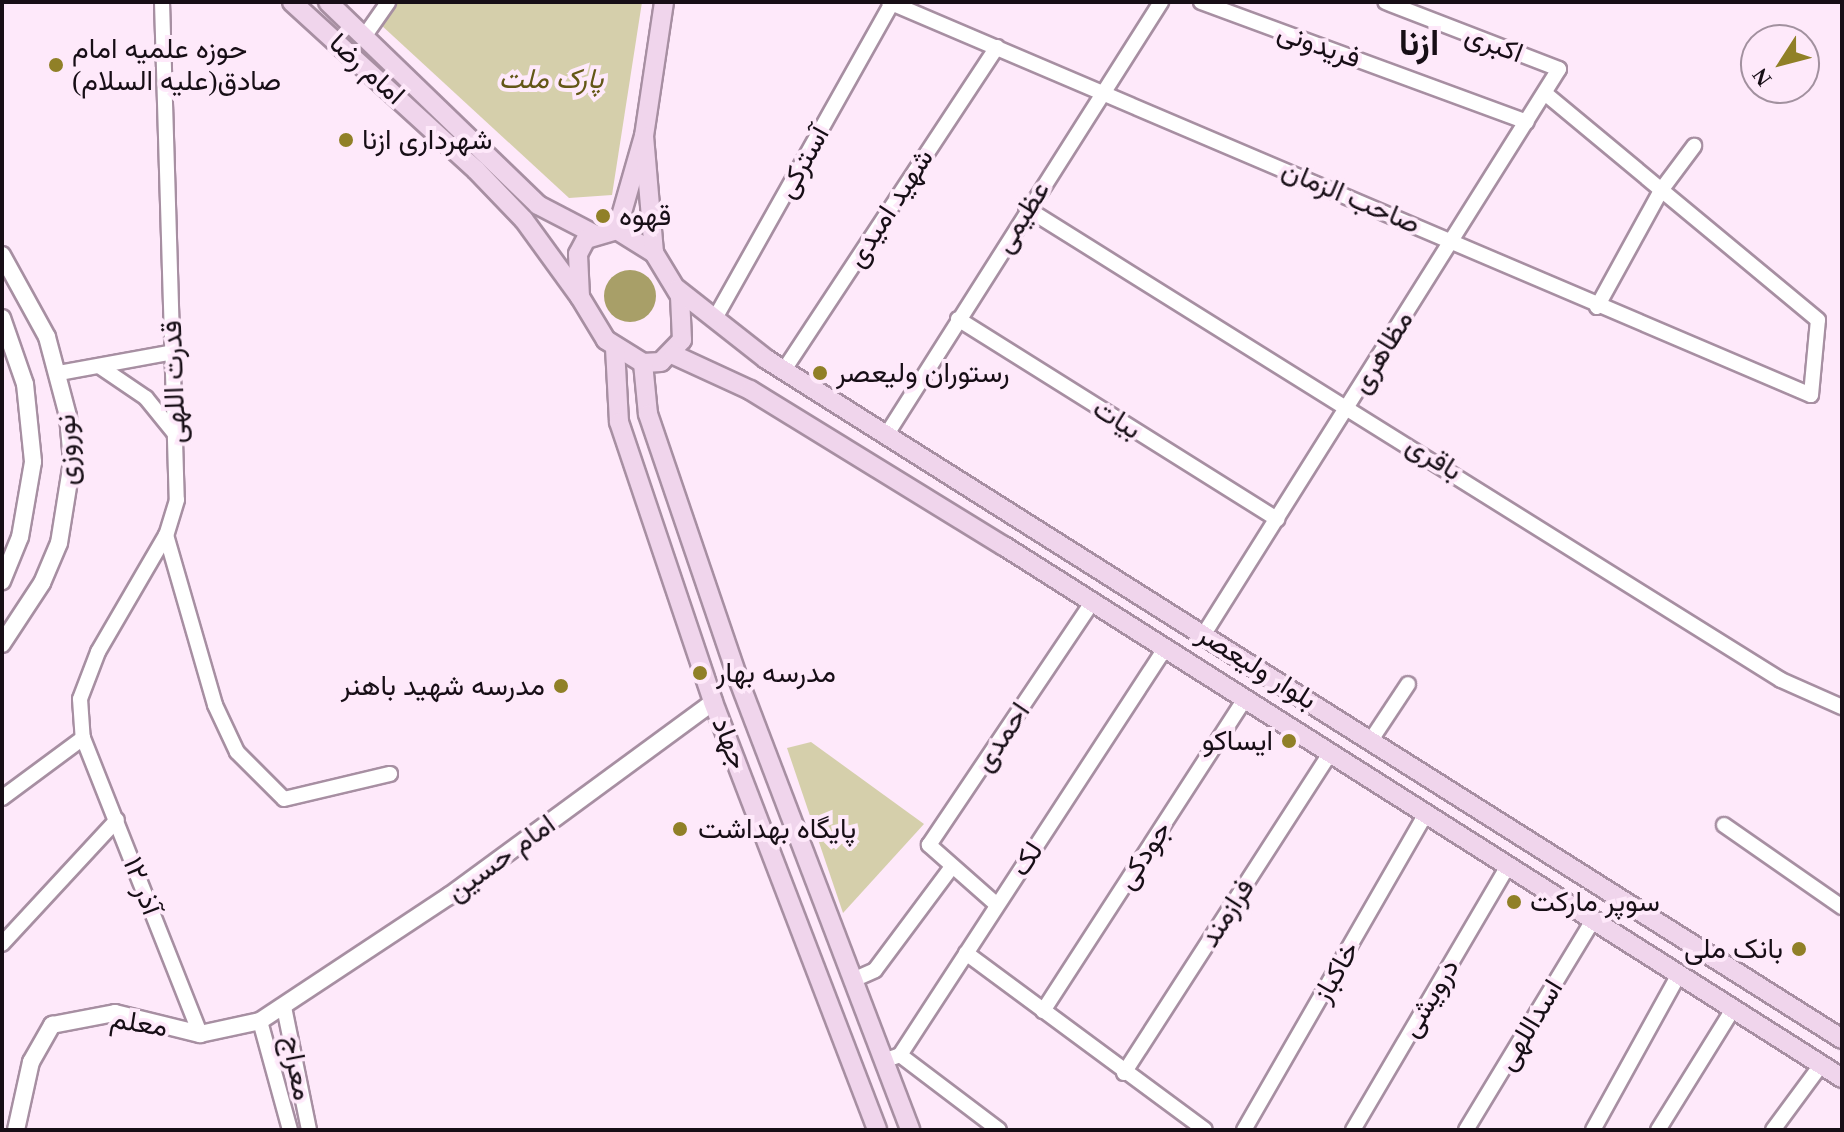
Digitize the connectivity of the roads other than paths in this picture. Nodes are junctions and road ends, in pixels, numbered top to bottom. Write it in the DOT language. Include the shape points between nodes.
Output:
graph roads {
  1 [pos="162,2"];
  2 [pos="292,2"];
  3 [pos="328,2"];
  4 [pos="388,2"];
  5 [pos="664,2"];
  6 [pos="1161,2"];
  7 [pos="1201,2"];
  8 [pos="1385,2"];
  9 [pos="890,3"];
  10 [pos="366,34"];
  11 [pos="997,47"];
  12 [pos="1559,69"];
  13 [pos="1103,90"];
  14 [pos="1545,93"];
  15 [pos="1527,122"];
  16 [pos="644,136"];
  17 [pos="1694,146"];
  18 [pos="1662,189"];
  19 [pos="1026,208"];
  20 [pos="617,230"];
  21 [pos="594,234"];
  22 [pos="1452,241"];
  23 [pos="654,253"];
  24 [pos="2,255"];
  25 [pos="677,289"];
  26 [pos="580,297"];
  27 [pos="1597,307"];
  28 [pos="2,318"];
  29 [pos="958,319"];
  30 [pos="714,320"];
  31 [pos="615,348"];
  32 [pos="173,352"];
  33 [pos="674,355"];
  34 [pos="766,359"];
  35 [pos="643,363"];
  36 [pos="99,366"];
  37 [pos="784,370"];
  38 [pos="59,373"];
  39 [pos="750,390"];
  40 [pos="1349,404"];
  41 [pos="648,414"];
  42 [pos="619,422"];
  43 [pos="887,434"];
  44 [pos="176,435"];
  45 [pos="1277,519"];
  46 [pos="166,535"];
  47 [pos="2,581"];
  48 [pos="1092,602"];
  49 [pos="1204,634"];
  50 [pos="2,644"];
  51 [pos="1165,648"];
  52 [pos="1408,684"];
  53 [pos="1245,699"];
  54 [pos="713,702"];
  55 [pos="1842,707"];
  56 [pos="83,738"];
  57 [pos="1371,740"];
  58 [pos="1330,753"];
  59 [pos="1354,768"];
  60 [pos="390,774"];
  61 [pos="2,798"];
  62 [pos="1426,814"];
  63 [pos="117,820"];
  64 [pos="1724,825"];
  65 [pos="1508,866"];
  66 [pos="951,868"];
  67 [pos="819,892"];
  68 [pos="789,900"];
  69 [pos="997,905"];
  70 [pos="1842,907"];
  71 [pos="1593,920"];
  72 [pos="2,944"];
  73 [pos="966,953"];
  74 [pos="1679,974"];
  75 [pos="853,980"];
  76 [pos="284,1007"];
  77 [pos="1733,1009"];
  78 [pos="1043,1011"];
  79 [pos="260,1021"];
  80 [pos="200,1034"];
  81 [pos="1842,1039"];
  82 [pos="892,1058"];
  83 [pos="1821,1065"];
  84 [pos="1124,1073"];
  85 [pos="1842,1078"];
  86 [pos="16,1130"];
  87 [pos="290,1130"];
  88 [pos="309,1130"];
  89 [pos="877,1130"];
  90 [pos="910,1130"];
  91 [pos="999,1130"];
  92 [pos="1205,1130"];
  93 [pos="1244,1130"];
  94 [pos="1353,1130"];
  95 [pos="1466,1130"];
  96 [pos="1593,1130"];
  97 [pos="1658,1130"];
  98 [pos="1773,1130"];
  1 -- 32 [label="street, قدرت اللهی"];
  2 -- 26 [label="main road, امام رضا" via="476,170 524,220"];
  3 -- 10 [label="main road, امام رضا"];
  4 -- 10 [label="street"];
  5 -- 16 [label="main road"];
  6 -- 13 [label="street, عظیمی"];
  7 -- 15 [label="street, فریدونی"];
  8 -- 12 [label="street, اکبری"];
  9 -- 11 [label="street, صاحب الزمان"];
  9 -- 30 [label="street, آسترکی"];
  10 -- 21 [label="main road, امام رضا" via="538,205"];
  11 -- 13 [label="street, صاحب الزمان"];
  11 -- 37 [label="street, شهید امیدی"];
  12 -- 14 [label="street, مظاهری"];
  13 -- 19 [label="street, عظیمی"];
  13 -- 22 [label="street, صاحب الزمان"];
  14 -- 15 [label="street, مظاهری"];
  14 -- 18 [label="street"];
  15 -- 22 [label="street, مظاهری"];
  16 -- 20 [label="main road"];
  16 -- 23 [label="main road"];
  17 -- 18 [label="street"];
  18 -- 27 [label="street"];
  18 -- 27 [label="street, صاحب الزمان" via="1818,320 1811,395"];
  19 -- 29 [label="street, عظیمی"];
  19 -- 40 [label="street, باقری"];
  20 -- 21 [label="main road"];
  20 -- 23 [label="main road"];
  21 -- 26 [label="main road" via="578,254"];
  22 -- 27 [label="street, صاحب الزمان"];
  22 -- 40 [label="street, مظاهری"];
  23 -- 25 [label="main road"];
  24 -- 38 [label="street, نوروزی" via="25,289"];
  25 -- 30 [label="main road, بلوار ولیعصر"];
  25 -- 33 [label="main road" via="684,319"];
  26 -- 31 [label="main road"];
  28 -- 47 [label="street, نوروزی" via="25,384 33,462 20,537"];
  29 -- 43 [label="street, عظیمی"];
  29 -- 45 [label="street, بیات"];
  30 -- 34 [label="main road, بلوار ولیعصر"];
  31 -- 35 [label="main road"];
  31 -- 42 [label="main road, جهاد"];
  32 -- 36 [label="street"];
  32 -- 44 [label="street, قدرت اللهی"];
  33 -- 35 [label="main road"];
  33 -- 39 [label="main road, بلوار ولیعصر"];
  34 -- 37 [label="main road, بلوار ولیعصر"];
  34 -- 39 [label="main road"];
  35 -- 41 [label="main road, جهاد"];
  36 -- 38 [label="street"];
  36 -- 44 [label="street" via="146,398"];
  37 -- 43 [label="main road, بلوار ولیعصر"];
  38 -- 50 [label="street, نوروزی" via="72,462 68,505 42,583"];
  39 -- 48 [label="main road, بلوار ولیعصر"];
  40 -- 45 [label="street, مظاهری"];
  40 -- 55 [label="street, باقری" via="1781,680"];
  41 -- 42 [label="main road"];
  41 -- 67 [label="main road, جهاد"];
  42 -- 54 [label="main road, جهاد"];
  43 -- 49 [label="main road, بلوار ولیعصر"];
  44 -- 46 [label="street, قدرت اللهی" via="177,500"];
  45 -- 49 [label="street, مظاهری"];
  46 -- 56 [label="street, قدرت اللهی" via="87,677 80,699"];
  46 -- 60 [label="street" via="215,705 237,752 284,799"];
  48 -- 51 [label="main road, بلوار ولیعصر"];
  48 -- 66 [label="street, احمدی" via="929,845"];
  49 -- 57 [label="main road, بلوار ولیعصر"];
  51 -- 53 [label="main road, بلوار ولیعصر"];
  51 -- 69 [label="street, لک"];
  52 -- 57 [label="street"];
  53 -- 58 [label="main road, بلوار ولیعصر"];
  53 -- 78 [label="street, جودکی"];
  54 -- 68 [label="main road, جهاد"];
  54 -- 76 [label="street, امام حسین" via="449,896"];
  56 -- 61 [label="street"];
  56 -- 63 [label="street, ۱۲ آذر"];
  57 -- 59 [label="main road"];
  57 -- 81 [label="main road, بلوار ولیعصر"];
  58 -- 59 [label="main road, بلوار ولیعصر"];
  58 -- 84 [label="street, فرازمند"];
  59 -- 62 [label="main road, بلوار ولیعصر"];
  62 -- 65 [label="main road, بلوار ولیعصر"];
  62 -- 93 [label="street, خاکباز"];
  63 -- 72 [label="street"];
  63 -- 80 [label="street, ۱۲ آذر"];
  64 -- 70 [label="street"];
  65 -- 71 [label="main road, بلوار ولیعصر"];
  65 -- 94 [label="street, درویشی"];
  66 -- 69 [label="street, احمدی"];
  66 -- 75 [label="street" via="875,970"];
  67 -- 68 [label="main road"];
  67 -- 75 [label="main road, جهاد"];
  68 -- 89 [label="main road, جهاد"];
  69 -- 73 [label="street, لک"];
  71 -- 74 [label="main road, بلوار ولیعصر"];
  71 -- 95 [label="street, اسداللهی"];
  73 -- 78 [label="street"];
  73 -- 82 [label="street, لک"];
  74 -- 77 [label="main road, بلوار ولیعصر"];
  74 -- 96 [label="street"];
  75 -- 82 [label="main road, جهاد"];
  76 -- 79 [label="street, معلم"];
  76 -- 88 [label="street, معراج"];
  77 -- 83 [label="main road, بلوار ولیعصر"];
  77 -- 97 [label="street"];
  78 -- 84 [label="street"];
  79 -- 80 [label="street, معلم"];
  79 -- 87 [label="street, معراج"];
  80 -- 86 [label="street, معلم" via="115,1013 52,1025 31,1062"];
  82 -- 90 [label="main road, جهاد"];
  82 -- 91 [label="street"];
  83 -- 85 [label="main road, بلوار ولیعصر"];
  83 -- 98 [label="street"];
  84 -- 92 [label="street"];
}
